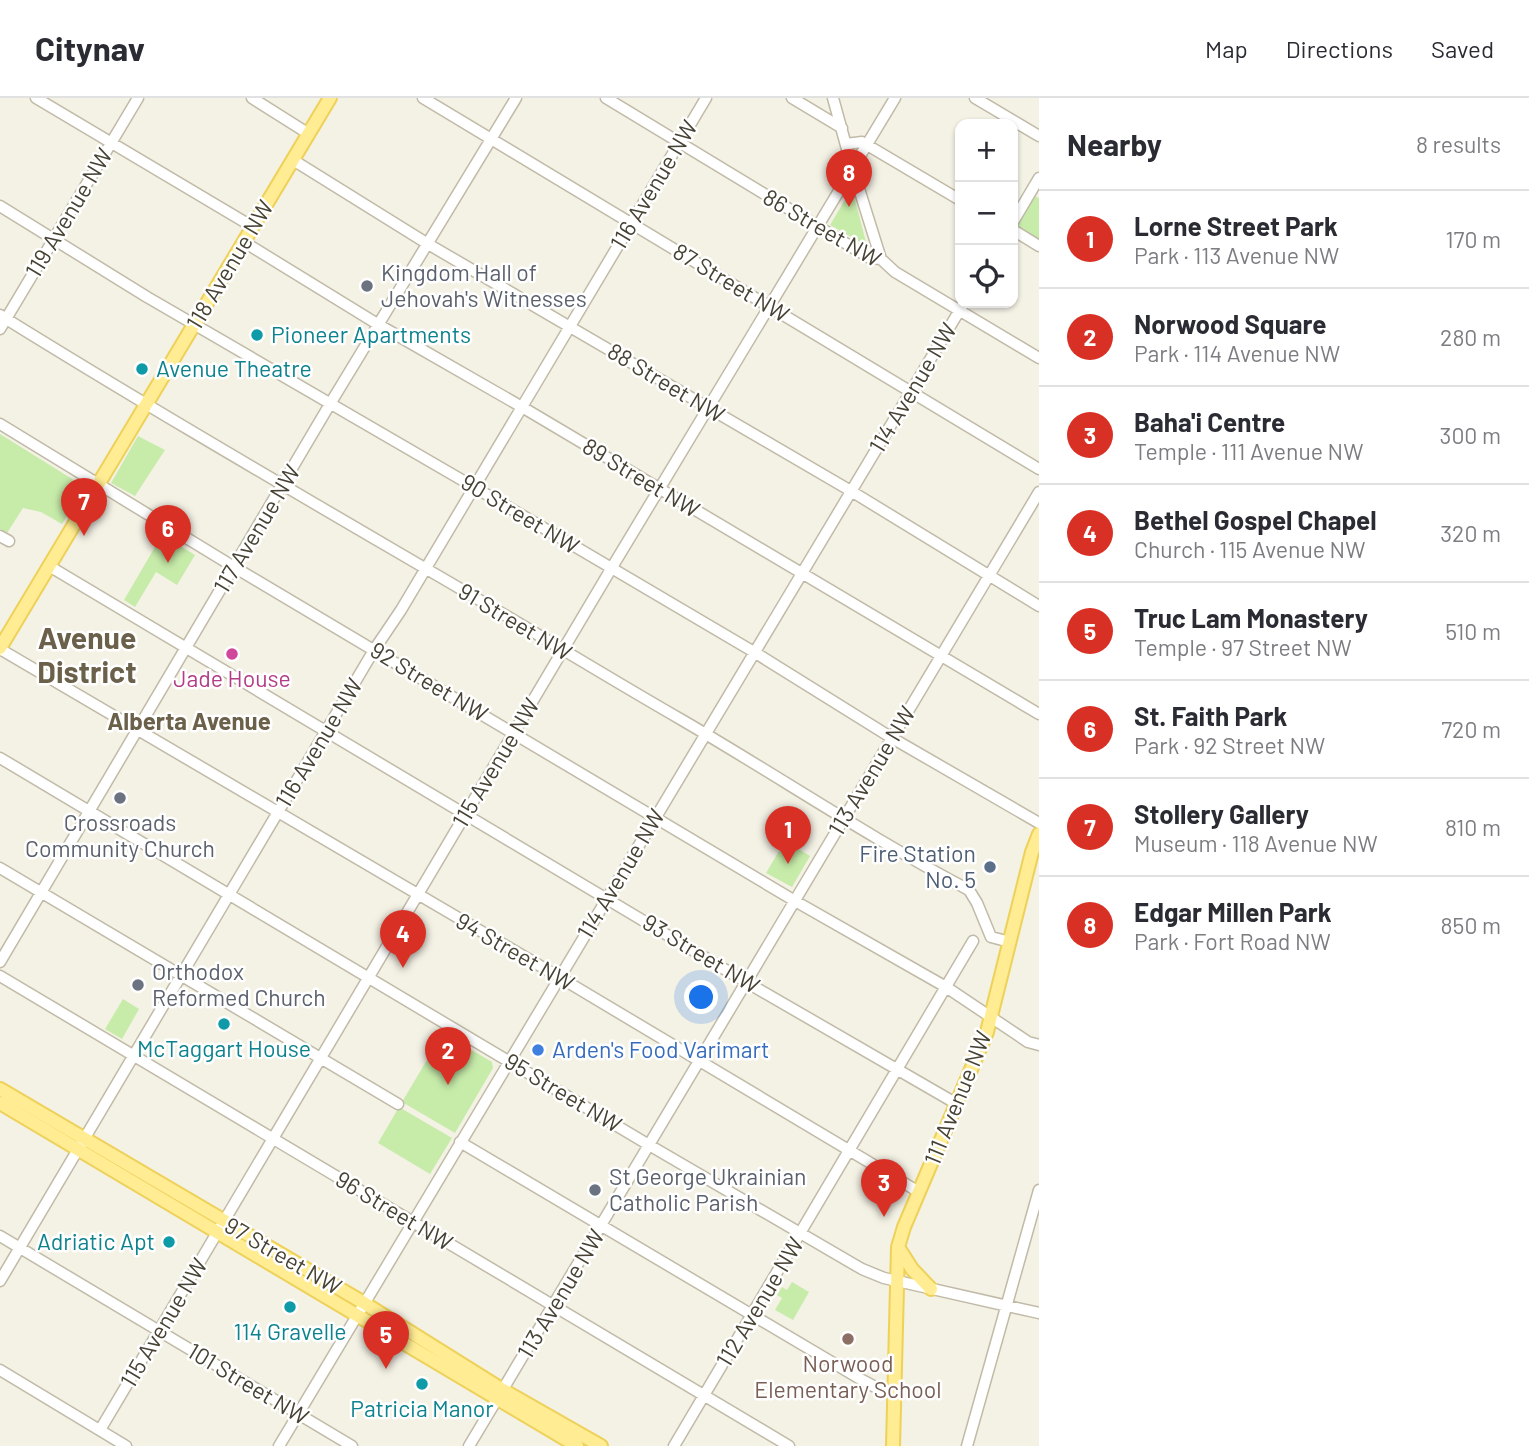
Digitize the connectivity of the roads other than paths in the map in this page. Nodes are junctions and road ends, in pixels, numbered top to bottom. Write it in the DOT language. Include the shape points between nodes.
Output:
graph roads {
  1 [pos="36,98"];
  2 [pos="138,98"];
  3 [pos="252,98"];
  4 [pos="330,98"];
  5 [pos="423,98"];
  6 [pos="516,98"];
  7 [pos="606,98"];
  8 [pos="706,98"];
  9 [pos="792,98"];
  10 [pos="833,98"];
  11 [pos="895,98"];
  12 [pos="975,98"];
  13 [pos="842,128"];
  14 [pos="309,134"];
  15 [pos="1039,136"];
  16 [pos="491,139"];
  17 [pos="111,143"];
  18 [pos="678,143"];
  19 [pos="846,144"];
  20 [pos="867,145"];
  21 [pos="293,160"];
  22 [pos="852,169"];
  23 [pos="1039,178"];
  24 [pos="955,197"];
  25 [pos="0,206"];
  26 [pos="1018,214"];
  27 [pos="631,223"];
  28 [pos="253,227"];
  29 [pos="818,227"];
  30 [pos="1018,233"];
  31 [pos="54,238"];
  32 [pos="244,242"];
  33 [pos="428,244"];
  34 [pos="1039,246"];
  35 [pos="881,259"];
  36 [pos="955,302"];
  37 [pos="770,306"];
  38 [pos="961,308"];
  39 [pos="965,308"];
  40 [pos="3,317"];
  41 [pos="195,323"];
  42 [pos="379,325"];
  43 [pos="570,326"];
  44 [pos="0,329"];
  45 [pos="1039,358"];
  46 [pos="911,391"];
  47 [pos="146,404"];
  48 [pos="330,404"];
  49 [pos="522,407"];
  50 [pos="708,408"];
  51 [pos="0,424"];
  52 [pos="1039,469"];
  53 [pos="99,483"];
  54 [pos="282,486"];
  55 [pos="474,487"];
  56 [pos="659,489"];
  57 [pos="850,491"];
  58 [pos="1039,492"];
  59 [pos="49,566"];
  60 [pos="234,567"];
  61 [pos="426,568"];
  62 [pos="611,569"];
  63 [pos="802,573"];
  64 [pos="989,576"];
  65 [pos="1039,606"];
  66 [pos="0,648"];
  67 [pos="186,648"];
  68 [pos="374,650"];
  69 [pos="562,651"];
  70 [pos="754,652"];
  71 [pos="940,657"];
  72 [pos="1039,714"];
  73 [pos="138,730"];
  74 [pos="326,731"];
  75 [pos="514,733"];
  76 [pos="705,734"];
  77 [pos="892,738"];
  78 [pos="0,758"];
  79 [pos="89,811"];
  80 [pos="277,813"];
  81 [pos="466,815"];
  82 [pos="655,816"];
  83 [pos="843,820"];
  84 [pos="1039,823"];
  85 [pos="1039,834"];
  86 [pos="0,869"];
  87 [pos="41,893"];
  88 [pos="229,894"];
  89 [pos="417,896"];
  90 [pos="606,897"];
  91 [pos="794,901"];
  92 [pos="973,942"];
  93 [pos="1010,942"];
  94 [pos="0,962"];
  95 [pos="180,975"];
  96 [pos="0,976"];
  97 [pos="559,976"];
  98 [pos="369,977"];
  99 [pos="746,982"];
  100 [pos="946,987"];
  101 [pos="992,1016"];
  102 [pos="1039,1045"];
  103 [pos="133,1056"];
  104 [pos="321,1058"];
  105 [pos="509,1060"];
  106 [pos="699,1061"];
  107 [pos="897,1069"];
  108 [pos="0,1089"];
  109 [pos="0,1103"];
  110 [pos="398,1104"];
  111 [pos="957,1104"];
  112 [pos="273,1139"];
  113 [pos="460,1142"];
  114 [pos="81,1144"];
  115 [pos="649,1145"];
  116 [pos="849,1149"];
  117 [pos="1039,1189"];
  118 [pos="919,1192"];
  119 [pos="413,1221"];
  120 [pos="601,1226"];
  121 [pos="221,1227"];
  122 [pos="801,1233"];
  123 [pos="0,1236"];
  124 [pos="898,1247"];
  125 [pos="20,1248"];
  126 [pos="0,1281"];
  127 [pos="897,1281"];
  128 [pos="931,1289"];
  129 [pos="364,1303"];
  130 [pos="1006,1306"];
  131 [pos="553,1307"];
  132 [pos="1039,1313"];
  133 [pos="357,1315"];
  134 [pos="752,1315"];
  135 [pos="159,1331"];
  136 [pos="0,1370"];
  137 [pos="895,1391"];
  138 [pos="500,1395"];
  139 [pos="704,1396"];
  140 [pos="299,1414"];
  141 [pos="100,1430"];
  142 [pos="126,1446"];
  143 [pos="279,1446"];
  144 [pos="352,1446"];
  145 [pos="469,1446"];
  146 [pos="577,1446"];
  147 [pos="601,1446"];
  148 [pos="674,1446"];
  149 [pos="789,1446"];
  150 [pos="893,1446"];
  151 [pos="967,1446"];
  1 -- 17 [label="street"];
  2 -- 17 [label="street, 119 Avenue NW"];
  3 -- 14 [label="street"];
  4 -- 14 [label="main road, 118 Avenue NW"];
  5 -- 16 [label="street, 87 Street NW"];
  6 -- 16 [label="street, 117 Avenue NW"];
  7 -- 18 [label="street, 86 Street NW"];
  8 -- 18 [label="street, 116 Avenue NW"];
  9 -- 13 [label="street"];
  10 -- 13 [label="street"];
  11 -- 20 [label="street, 115 Avenue NW"];
  12 -- 15 [label="street"];
  13 -- 19 [label="street"];
  14 -- 21 [label="main road, 118 Avenue NW"];
  16 -- 27 [label="street, 87 Street NW"];
  16 -- 33 [label="street, 117 Avenue NW"];
  17 -- 28 [label="street"];
  17 -- 31 [label="street, 119 Avenue NW"];
  18 -- 27 [label="street, 116 Avenue NW"];
  18 -- 29 [label="street, 86 Street NW"];
  19 -- 20 [label="street" via="858,141"];
  19 -- 22 [label="street"];
  20 -- 22 [label="street, 115 Avenue NW"];
  20 -- 24 [label="street"];
  21 -- 28 [label="main road, 118 Avenue NW"];
  21 -- 33 [label="street, 88 Street NW"];
  22 -- 29 [label="street, 115 Avenue NW"];
  22 -- 35 [label="street"];
  23 -- 26 [label="street"];
  25 -- 31 [label="street, 90 Street NW"];
  27 -- 37 [label="street, 87 Street NW"];
  27 -- 43 [label="street, 116 Avenue NW"];
  28 -- 32 [label="main road, 118 Avenue NW"];
  29 -- 35 [label="street, 86 Street NW" via="870,258"];
  29 -- 37 [label="street, 115 Avenue NW"];
  30 -- 34 [label="street"];
  31 -- 40 [label="street, 119 Avenue NW"];
  31 -- 41 [label="street, 90 Street NW"];
  32 -- 41 [label="main road, 118 Avenue NW"];
  32 -- 42 [label="street, 89 Street NW"];
  33 -- 42 [label="street, 117 Avenue NW"];
  33 -- 43 [label="street, 88 Street NW"];
  35 -- 36 [label="street, 86 Street NW" via="895,272"];
  37 -- 46 [label="street, 87 Street NW"];
  37 -- 50 [label="street, 115 Avenue NW"];
  38 -- 46 [label="street, 114 Avenue NW"];
  39 -- 45 [label="street, 86 Street NW"];
  40 -- 44 [label="street, 119 Avenue NW"];
  40 -- 47 [label="street, 91 Street NW"];
  41 -- 47 [label="main road, 118 Avenue NW"];
  41 -- 48 [label="street, 90 Street NW"];
  42 -- 48 [label="street, 117 Avenue NW"];
  42 -- 49 [label="street, 89 Street NW"];
  43 -- 49 [label="street, 116 Avenue NW"];
  43 -- 50 [label="street, 88 Street NW"];
  46 -- 52 [label="street, 87 Street NW"];
  46 -- 57 [label="street, 114 Avenue NW"];
  47 -- 53 [label="main road, 118 Avenue NW"];
  47 -- 54 [label="street, 91 Street NW"];
  48 -- 54 [label="street, 117 Avenue NW"];
  48 -- 55 [label="street, 90 Street NW"];
  49 -- 55 [label="street, 116 Avenue NW"];
  49 -- 56 [label="street, 89 Street NW"];
  50 -- 56 [label="street, 115 Avenue NW"];
  50 -- 57 [label="street, 88 Street NW"];
  51 -- 53 [label="street, 92 Street NW"];
  53 -- 59 [label="main road, 118 Avenue NW"];
  53 -- 60 [label="street, 92 Street NW"];
  54 -- 60 [label="street, 117 Avenue NW"];
  54 -- 61 [label="street, 91 Street NW"];
  55 -- 61 [label="street, 116 Avenue NW"];
  55 -- 62 [label="street, 90 Street NW"];
  56 -- 62 [label="street, 115 Avenue NW"];
  56 -- 63 [label="street, 89 Street NW"];
  57 -- 63 [label="street, 114 Avenue NW"];
  57 -- 64 [label="street, 88 Street NW"];
  58 -- 64 [label="street, 113 Avenue NW"];
  59 -- 66 [label="main road, 118 Avenue NW"];
  59 -- 67 [label="street, 93 Street NW"];
  60 -- 67 [label="street, 117 Avenue NW"];
  60 -- 68 [label="street, 92 Street NW"];
  61 -- 68 [label="street, 116 Avenue NW"];
  61 -- 69 [label="street, 91 Street NW"];
  62 -- 69 [label="street, 115 Avenue NW"];
  62 -- 70 [label="street, 90 Street NW"];
  63 -- 70 [label="street, 114 Avenue NW"];
  63 -- 71 [label="street, 89 Street NW"];
  64 -- 65 [label="street, 88 Street NW"];
  64 -- 71 [label="street, 113 Avenue NW"];
  66 -- 73 [label="street, 94 Street NW"];
  67 -- 73 [label="street, 117 Avenue NW"];
  67 -- 74 [label="street, 93 Street NW"];
  68 -- 74 [label="street, 116 Avenue NW"];
  68 -- 75 [label="street, 92 Street NW"];
  69 -- 75 [label="street, 115 Avenue NW"];
  69 -- 76 [label="street, 91 Street NW"];
  70 -- 76 [label="street, 114 Avenue NW"];
  70 -- 77 [label="street, 90 Street NW"];
  71 -- 72 [label="street, 89 Street NW"];
  71 -- 77 [label="street, 113 Avenue NW"];
  73 -- 79 [label="street, 117 Avenue NW"];
  73 -- 80 [label="street, 94 Street NW"];
  74 -- 80 [label="street, 116 Avenue NW"];
  74 -- 81 [label="street, 93 Street NW"];
  75 -- 81 [label="street, 115 Avenue NW"];
  75 -- 82 [label="street, 92 Street NW"];
  76 -- 82 [label="street, 114 Avenue NW"];
  76 -- 83 [label="street, 91 Street NW"];
  77 -- 83 [label="street, 113 Avenue NW"];
  77 -- 84 [label="street, 90 Street NW"];
  78 -- 79 [label="street, 95 Street NW"];
  79 -- 87 [label="street, 117 Avenue NW"];
  79 -- 88 [label="street, 95 Street NW"];
  80 -- 88 [label="street, 116 Avenue NW"];
  80 -- 89 [label="street, 94 Street NW"];
  81 -- 89 [label="street, 115 Avenue NW"];
  81 -- 90 [label="street, 93 Street NW"];
  82 -- 90 [label="street, 114 Avenue NW"];
  82 -- 91 [label="street, 92 Street NW"];
  83 -- 91 [label="street, 113 Avenue NW"];
  83 -- 93 [label="street, 91 Street NW" via="969,890 991,937"];
  85 -- 93 [label="main road, 111 Avenue NW"];
  86 -- 87 [label="street"];
  87 -- 94 [label="street, 117 Avenue NW"];
  87 -- 95 [label="street"];
  88 -- 95 [label="street, 116 Avenue NW"];
  88 -- 98 [label="street, 95 Street NW"];
  89 -- 97 [label="street, 94 Street NW"];
  89 -- 98 [label="street, 115 Avenue NW"];
  90 -- 97 [label="street, 114 Avenue NW"];
  90 -- 99 [label="street, 93 Street NW"];
  91 -- 99 [label="street, 113 Avenue NW"];
  91 -- 100 [label="street, 92 Street NW"];
  92 -- 100 [label="street, 112 Avenue NW"];
  93 -- 101 [label="main road, 111 Avenue NW"];
  95 -- 103 [label="street, 116 Avenue NW"];
  95 -- 104 [label="street"];
  96 -- 103 [label="street, 96 Street NW"];
  97 -- 105 [label="street, 114 Avenue NW"];
  97 -- 106 [label="street, 94 Street NW"];
  98 -- 104 [label="street, 115 Avenue NW"];
  98 -- 105 [label="street, 95 Street NW"];
  99 -- 106 [label="street, 113 Avenue NW"];
  99 -- 107 [label="street, 93 Street NW"];
  100 -- 101 [label="street, 92 Street NW"];
  100 -- 107 [label="street, 112 Avenue NW"];
  101 -- 102 [label="street, 92 Street NW"];
  101 -- 111 [label="main road, 111 Avenue NW"];
  103 -- 112 [label="street, 96 Street NW"];
  103 -- 114 [label="street, 116 Avenue NW"];
  104 -- 110 [label="street"];
  104 -- 112 [label="street, 115 Avenue NW"];
  105 -- 113 [label="street, 114 Avenue NW"];
  105 -- 115 [label="street, 95 Street NW"];
  106 -- 115 [label="street, 113 Avenue NW"];
  106 -- 116 [label="street, 94 Street NW"];
  107 -- 111 [label="street, 93 Street NW"];
  107 -- 116 [label="street, 112 Avenue NW"];
  108 -- 114 [label="main road, 97 Street NW"];
  109 -- 114 [label="main road, 97 Street NW"];
  111 -- 118 [label="main road, 111 Avenue NW"];
  112 -- 119 [label="street, 96 Street NW"];
  112 -- 121 [label="street, 115 Avenue NW"];
  113 -- 119 [label="street, 114 Avenue NW"];
  113 -- 120 [label="street"];
  114 -- 121 [label="main road, 97 Street NW"];
  114 -- 125 [label="street, 116 Avenue NW"];
  115 -- 120 [label="street, 113 Avenue NW"];
  115 -- 122 [label="street, 95 Street NW"];
  116 -- 118 [label="street, 94 Street NW"];
  116 -- 122 [label="street, 112 Avenue NW"];
  117 -- 130 [label="street"];
  118 -- 124 [label="main road, 111 Avenue NW"];
  119 -- 129 [label="street, 114 Avenue NW"];
  119 -- 131 [label="street, 96 Street NW"];
  120 -- 131 [label="street, 113 Avenue NW"];
  120 -- 134 [label="street"];
  121 -- 129 [label="main road, 97 Street NW"];
  121 -- 133 [label="main road, 97 Street NW"];
  121 -- 135 [label="street, 115 Avenue NW"];
  122 -- 127 [label="street, 95 Street NW" via="872,1275"];
  122 -- 134 [label="street, 112 Avenue NW"];
  123 -- 125 [label="street, 101 Street NW"];
  124 -- 127 [label="main road, 111 Avenue NW"];
  124 -- 128 [label="main road"];
  125 -- 126 [label="street, 116 Avenue NW"];
  125 -- 135 [label="street, 101 Street NW"];
  127 -- 128 [label="street, 95 Street NW"];
  127 -- 137 [label="main road, 111 Avenue NW"];
  128 -- 130 [label="street, 95 Street NW"];
  129 -- 133 [label="street, 114 Avenue NW"];
  129 -- 138 [label="main road, 97 Street NW"];
  130 -- 132 [label="street, 95 Street NW"];
  130 -- 151 [label="street"];
  131 -- 138 [label="street, 113 Avenue NW"];
  131 -- 139 [label="street, 96 Street NW"];
  133 -- 138 [label="main road, 97 Street NW"];
  133 -- 140 [label="street, 114 Avenue NW"];
  134 -- 137 [label="street" via="876,1388"];
  134 -- 139 [label="street, 112 Avenue NW"];
  135 -- 140 [label="street, 101 Street NW"];
  135 -- 141 [label="street, 115 Avenue NW"];
  136 -- 141 [label="street"];
  137 -- 150 [label="main road, 111 Avenue NW"];
  138 -- 145 [label="street, 113 Avenue NW"];
  138 -- 146 [label="main road, 97 Street NW"];
  138 -- 147 [label="main road, 97 Street NW"];
  139 -- 148 [label="street, 112 Avenue NW"];
  139 -- 149 [label="street, 96 Street NW"];
  140 -- 143 [label="street, 114 Avenue NW"];
  140 -- 144 [label="street, 101 Street NW"];
  141 -- 142 [label="street"];
}
